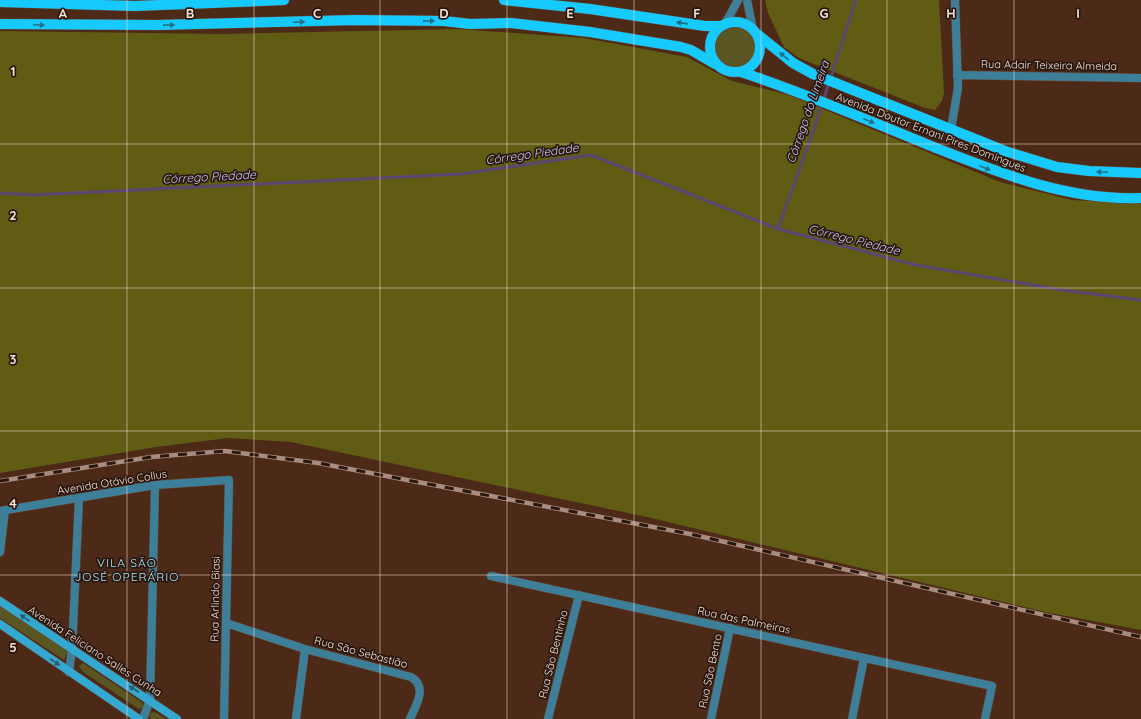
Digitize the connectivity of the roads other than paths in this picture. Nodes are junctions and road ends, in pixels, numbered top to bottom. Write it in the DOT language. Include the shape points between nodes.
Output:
graph roads {
  1 [pos="284,0"];
  2 [pos="504,0"];
  3 [pos="738,0"];
  4 [pos="746,0"];
  5 [pos="955,0"];
  6 [pos="0,2"];
  7 [pos="0,24"];
  8 [pos="723,25"];
  9 [pos="755,32"];
  10 [pos="715,64"];
  11 [pos="741,72"];
  12 [pos="957,75"];
  13 [pos="1141,78"];
  14 [pos="951,129"];
  15 [pos="1141,173"];
  16 [pos="1141,198"];
  17 [pos="229,480"];
  18 [pos="155,485"];
  19 [pos="79,498"];
  20 [pos="2,511"];
  21 [pos="0,552"];
  22 [pos="491,576"];
  23 [pos="579,595"];
  24 [pos="0,601"];
  25 [pos="0,624"];
  26 [pos="226,624"];
  27 [pos="730,628"];
  28 [pos="305,649"];
  29 [pos="72,650"];
  30 [pos="864,658"];
  31 [pos="69,672"];
  32 [pos="150,700"];
  33 [pos="139,719"];
  34 [pos="143,719"];
  35 [pos="177,719"];
  36 [pos="224,719"];
  37 [pos="296,719"];
  38 [pos="410,719"];
  39 [pos="548,719"];
  40 [pos="711,719"];
  41 [pos="852,719"];
  42 [pos="985,719"];
  1 -- 6 [label="main road" via="135,6"];
  8 -- 2 [label="main road, one-way" via="705,26 590,9"];
  3 -- 8 [label="street"];
  4 -- 9 [label="street"];
  5 -- 12 [label="street"];
  7 -- 10 [label="main road, one-way" via="158,25 356,20 511,23 590,32 680,47 691,50"];
  8 -- 9 [label="main road" via="740,22"];
  8 -- 10 [label="main road" via="713,35 709,48"];
  9 -- 11 [label="main road" via="760,43 760,52 750,68"];
  14 -- 9 [label="main road, Avenida Doutor Ernani Pires Domingues, one-way" via="813,74 793,63"];
  10 -- 11 [label="main road" via="732,73"];
  11 -- 16 [label="main road, Avenida Doutor Ernani Pires Domingues, one-way" via="806,95 996,172 1031,183 1090,195"];
  12 -- 13 [label="street, Rua Adair Teixeira Almeida"];
  12 -- 14 [label="street" via="958,88"];
  15 -- 14 [label="main road, Avenida Doutor Ernani Pires Domingues, one-way" via="1057,167 1005,152"];
  17 -- 18 [label="street, Avenida Otávio Collus"];
  17 -- 26 [label="street, Rua Arlindo Biasi"];
  18 -- 19 [label="street, Avenida Otávio Collus"];
  18 -- 32 [label="street"];
  19 -- 20 [label="street, Avenida Otávio Collus"];
  19 -- 29 [label="street"];
  20 -- 21 [label="street"];
  22 -- 23 [label="street, Rua das Palmeiras"];
  23 -- 27 [label="street, Rua das Palmeiras"];
  23 -- 39 [label="street, Rua São Bentinho"];
  29 -- 24 [label="main road, Avenida Feliciano Salles Cunha, one-way"];
  25 -- 31 [label="main road, one-way"];
  26 -- 28 [label="street, Rua São Sebastião"];
  26 -- 36 [label="street, Rua Arlindo Biasi"];
  27 -- 30 [label="street, Rua das Palmeiras"];
  27 -- 40 [label="street, Rua São Bento"];
  28 -- 37 [label="street"];
  28 -- 38 [label="street, Rua São Sebastião" via="411,677 420,686 420,694"];
  29 -- 31 [label="street"];
  32 -- 29 [label="main road, Avenida Feliciano Salles Cunha, one-way"];
  30 -- 41 [label="street"];
  30 -- 42 [label="street, Rua das Palmeiras" via="992,686"];
  31 -- 33 [label="main road"];
  32 -- 34 [label="street"];
  32 -- 35 [label="main road, Avenida Feliciano Salles Cunha"];
}
